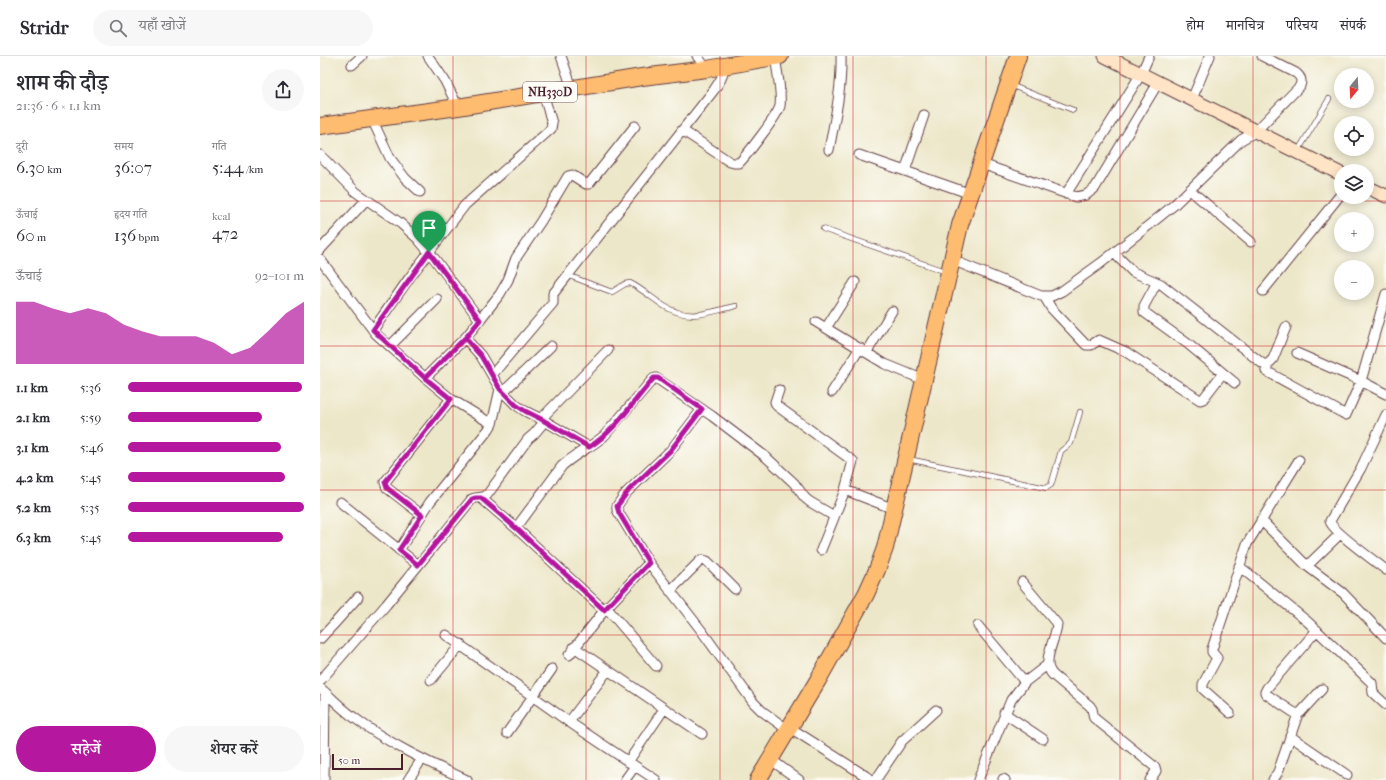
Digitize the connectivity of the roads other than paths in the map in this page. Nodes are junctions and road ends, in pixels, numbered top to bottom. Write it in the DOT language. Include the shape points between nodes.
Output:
graph roads {
  1 [pos="362,56"];
  2 [pos="428,56"];
  3 [pos="561,56"];
  4 [pos="697,56"];
  5 [pos="777,56"];
  6 [pos="841,56"];
  7 [pos="1018,56"];
  8 [pos="1105,56"];
  9 [pos="1149,56"];
  10 [pos="1210,56"];
  11 [pos="1262,56"];
  12 [pos="352,65"];
  13 [pos="725,66"];
  14 [pos="707,69"];
  15 [pos="1141,74"];
  16 [pos="1158,83"];
  17 [pos="1009,84"];
  18 [pos="572,88"];
  19 [pos="543,93"];
  20 [pos="1192,99"];
  21 [pos="1329,99"];
  22 [pos="458,107"];
  23 [pos="1073,110"];
  24 [pos="924,116"];
  25 [pos="372,118"];
  26 [pos="320,126"];
  27 [pos="635,126"];
  28 [pos="682,130"];
  29 [pos="1255,132"];
  30 [pos="829,150"];
  31 [pos="1297,152"];
  32 [pos="320,155"];
  33 [pos="859,155"];
  34 [pos="982,164"];
  35 [pos="1334,170"];
  36 [pos="905,171"];
  37 [pos="1190,190"];
  38 [pos="1374,190"];
  39 [pos="420,192"];
  40 [pos="971,194"];
  41 [pos="1066,194"];
  42 [pos="1386,196"];
  43 [pos="366,200"];
  44 [pos="1334,203"];
  45 [pos="823,229"];
  46 [pos="1251,242"];
  47 [pos="320,250"];
  48 [pos="429,252"];
  49 [pos="1114,253"];
  50 [pos="320,259"];
  51 [pos="950,266"];
  52 [pos="567,275"];
  53 [pos="855,282"];
  54 [pos="1157,282"];
  55 [pos="1263,291"];
  56 [pos="1386,294"];
  57 [pos="1044,296"];
  58 [pos="437,299"];
  59 [pos="736,306"];
  60 [pos="892,311"];
  61 [pos="480,320"];
  62 [pos="816,322"];
  63 [pos="1286,327"];
  64 [pos="826,328"];
  65 [pos="373,330"];
  66 [pos="465,338"];
  67 [pos="390,346"];
  68 [pos="551,346"];
  69 [pos="608,350"];
  70 [pos="863,350"];
  71 [pos="1297,353"];
  72 [pos="1268,364"];
  73 [pos="1223,373"];
  74 [pos="492,375"];
  75 [pos="425,378"];
  76 [pos="924,380"];
  77 [pos="1361,381"];
  78 [pos="1235,383"];
  79 [pos="501,390"];
  80 [pos="779,390"];
  81 [pos="832,392"];
  82 [pos="1386,394"];
  83 [pos="451,399"];
  84 [pos="702,409"];
  85 [pos="1080,412"];
  86 [pos="1386,415"];
  87 [pos="543,420"];
  88 [pos="492,424"];
  89 [pos="589,447"];
  90 [pos="906,458"];
  91 [pos="1300,460"];
  92 [pos="845,490"];
  93 [pos="481,498"];
  94 [pos="340,502"];
  95 [pos="894,509"];
  96 [pos="422,515"];
  97 [pos="834,516"];
  98 [pos="1261,520"];
  99 [pos="516,528"];
  100 [pos="1340,534"];
  101 [pos="399,550"];
  102 [pos="820,550"];
  103 [pos="649,563"];
  104 [pos="418,565"];
  105 [pos="1239,566"];
  106 [pos="1308,566"];
  107 [pos="1386,570"];
  108 [pos="1022,582"];
  109 [pos="735,589"];
  110 [pos="670,591"];
  111 [pos="358,597"];
  112 [pos="605,609"];
  113 [pos="978,626"];
  114 [pos="1317,630"];
  115 [pos="446,635"];
  116 [pos="1386,638"];
  117 [pos="320,639"];
  118 [pos="461,644"];
  119 [pos="574,647"];
  120 [pos="569,655"];
  121 [pos="1048,665"];
  122 [pos="656,666"];
  123 [pos="552,669"];
  124 [pos="608,670"];
  125 [pos="431,680"];
  126 [pos="320,681"];
  127 [pos="1025,682"];
  128 [pos="1322,689"];
  129 [pos="322,690"];
  130 [pos="534,696"];
  131 [pos="1386,705"];
  132 [pos="664,709"];
  133 [pos="936,710"];
  134 [pos="1004,713"];
  135 [pos="1230,713"];
  136 [pos="1298,714"];
  137 [pos="569,722"];
  138 [pos="788,728"];
  139 [pos="507,733"];
  140 [pos="702,734"];
  141 [pos="1290,736"];
  142 [pos="1043,739"];
  143 [pos="422,759"];
  144 [pos="770,760"];
  145 [pos="632,764"];
  146 [pos="1346,775"];
  147 [pos="324,780"];
  148 [pos="408,780"];
  149 [pos="467,780"];
  150 [pos="625,780"];
  151 [pos="656,780"];
  152 [pos="758,780"];
  153 [pos="799,780"];
  154 [pos="873,780"];
  155 [pos="978,780"];
  156 [pos="1150,780"];
  157 [pos="1273,780"];
  1 -- 12 [label="street"];
  2 -- 22 [label="street"];
  3 -- 18 [label="street"];
  4 -- 14 [label="street"];
  5 -- 13 [label="highway, NH330D"];
  5 -- 28 [label="street" via="780,107 738,163 730,162"];
  6 -- 30 [label="street" via="840,97"];
  7 -- 17 [label="highway"];
  8 -- 15 [label="street"];
  9 -- 15 [label="street"];
  10 -- 20 [label="street"];
  11 -- 29 [label="street" via="1296,72 1302,81"];
  13 -- 14 [label="highway, NH330D"];
  13 -- 28 [label="street" via="714,90"];
  14 -- 18 [label="highway, NH330D"];
  15 -- 16 [label="street"];
  15 -- 41 [label="street"];
  16 -- 20 [label="street"];
  16 -- 41 [label="street" via="1094,188 1086,195 1076,197"];
  17 -- 23 [label="lane"];
  17 -- 34 [label="highway"];
  18 -- 19 [label="highway, NH330D"];
  19 -- 22 [label="highway, NH330D"];
  19 -- 48 [label="street" via="552,123 551,129 465,205"];
  20 -- 29 [label="street"];
  21 -- 31 [label="lane"];
  22 -- 25 [label="highway, NH330D"];
  24 -- 36 [label="street"];
  25 -- 26 [label="highway, NH330D"];
  25 -- 39 [label="street" via="390,158"];
  27 -- 61 [label="street" via="589,184 572,175 568,176 516,258 502,290"];
  28 -- 52 [label="street"];
  29 -- 31 [label="street"];
  29 -- 37 [label="street" via="1241,140"];
  31 -- 35 [label="street"];
  32 -- 43 [label="street"];
  33 -- 36 [label="street"];
  34 -- 40 [label="highway"];
  34 -- 41 [label="street"];
  36 -- 40 [label="street"];
  37 -- 46 [label="street"];
  37 -- 49 [label="street"];
  38 -- 42 [label="street"];
  40 -- 51 [label="highway"];
  43 -- 47 [label="street"];
  43 -- 48 [label="street" via="400,223"];
  44 -- 55 [label="street"];
  45 -- 51 [label="lane"];
  48 -- 61 [label="street"];
  48 -- 65 [label="street"];
  49 -- 54 [label="street" via="1133,272"];
  49 -- 57 [label="street" via="1062,291 1052,296"];
  50 -- 65 [label="street"];
  51 -- 57 [label="street"];
  51 -- 76 [label="highway"];
  52 -- 59 [label="lane" via="612,292 630,283 665,307 683,314 696,315"];
  52 -- 74 [label="street" via="552,294 553,303"];
  53 -- 64 [label="street"];
  54 -- 72 [label="street" via="1260,362"];
  54 -- 73 [label="street" via="1144,306 1144,312"];
  56 -- 77 [label="street"];
  57 -- 73 [label="street" via="1051,308 1086,345 1091,346 1099,340 1113,345 1200,400"];
  58 -- 67 [label="street"];
  60 -- 70 [label="street"];
  61 -- 66 [label="street"];
  62 -- 64 [label="street"];
  63 -- 72 [label="street" via="1275,356"];
  64 -- 70 [label="street"];
  65 -- 67 [label="street"];
  66 -- 74 [label="street" via="481,356"];
  66 -- 75 [label="street"];
  67 -- 75 [label="street"];
  68 -- 79 [label="street"];
  69 -- 87 [label="street"];
  70 -- 76 [label="street" via="895,369"];
  70 -- 81 [label="street"];
  71 -- 77 [label="street"];
  72 -- 77 [label="street" via="1266,371 1346,416"];
  73 -- 78 [label="street"];
  74 -- 79 [label="street"];
  75 -- 83 [label="street"];
  76 -- 90 [label="highway"];
  77 -- 82 [label="street"];
  79 -- 87 [label="street" via="520,408"];
  79 -- 88 [label="street"];
  80 -- 92 [label="street" via="775,402 777,406 853,460"];
  83 -- 88 [label="street"];
  83 -- 96 [label="street" via="385,482 387,488"];
  84 -- 89 [label="street" via="658,378 654,378 612,428"];
  84 -- 97 [label="street" via="766,457 810,502"];
  84 -- 103 [label="street" via="670,451 629,490 617,506"];
  85 -- 90 [label="lane" via="1071,443 1060,451 1051,486 1046,488"];
  86 -- 100 [label="street" via="1361,468 1331,518 1331,526"];
  87 -- 89 [label="street"];
  87 -- 93 [label="street" via="486,495"];
  88 -- 96 [label="street"];
  89 -- 99 [label="street" via="562,466"];
  90 -- 95 [label="highway"];
  91 -- 98 [label="street"];
  92 -- 95 [label="street"];
  92 -- 97 [label="street"];
  93 -- 99 [label="street"];
  93 -- 104 [label="street" via="472,499"];
  94 -- 101 [label="street"];
  95 -- 138 [label="highway" via="885,548 866,594"];
  96 -- 101 [label="street"];
  97 -- 102 [label="street"];
  98 -- 105 [label="street" via="1247,544"];
  98 -- 106 [label="street"];
  99 -- 112 [label="street"];
  100 -- 106 [label="street"];
  100 -- 107 [label="street"];
  101 -- 104 [label="street"];
  103 -- 110 [label="street"];
  103 -- 112 [label="street"];
  104 -- 126 [label="street"];
  105 -- 114 [label="street"];
  105 -- 135 [label="street" via="1212,650 1217,659 1202,686 1204,691"];
  106 -- 116 [label="street" via="1343,593"];
  108 -- 121 [label="street" via="1057,624"];
  109 -- 110 [label="street" via="703,560"];
  110 -- 138 [label="street" via="753,702"];
  111 -- 117 [label="street"];
  112 -- 119 [label="street"];
  112 -- 122 [label="street"];
  113 -- 127 [label="street"];
  114 -- 131 [label="street" via="1372,683 1373,693"];
  114 -- 136 [label="street" via="1265,692"];
  115 -- 118 [label="street"];
  118 -- 125 [label="street"];
  118 -- 130 [label="street"];
  119 -- 120 [label="street"];
  119 -- 124 [label="street"];
  121 -- 127 [label="street"];
  121 -- 156 [label="street" via="1053,675 1090,706 1094,718 1155,767 1156,771"];
  123 -- 130 [label="street"];
  124 -- 132 [label="street"];
  124 -- 137 [label="street"];
  127 -- 134 [label="street"];
  128 -- 136 [label="street"];
  129 -- 143 [label="street" via="352,716 388,741"];
  129 -- 147 [label="street"];
  130 -- 137 [label="street"];
  130 -- 139 [label="street"];
  132 -- 140 [label="street"];
  132 -- 145 [label="street"];
  133 -- 154 [label="street" via="902,742"];
  134 -- 142 [label="street"];
  134 -- 155 [label="street"];
  136 -- 141 [label="street"];
  137 -- 145 [label="street"];
  138 -- 144 [label="highway"];
  138 -- 154 [label="street"];
  141 -- 146 [label="street"];
  141 -- 157 [label="street"];
  143 -- 148 [label="street"];
  143 -- 149 [label="street"];
  144 -- 152 [label="highway"];
  144 -- 153 [label="street"];
  145 -- 150 [label="street"];
  145 -- 151 [label="street"];
}
